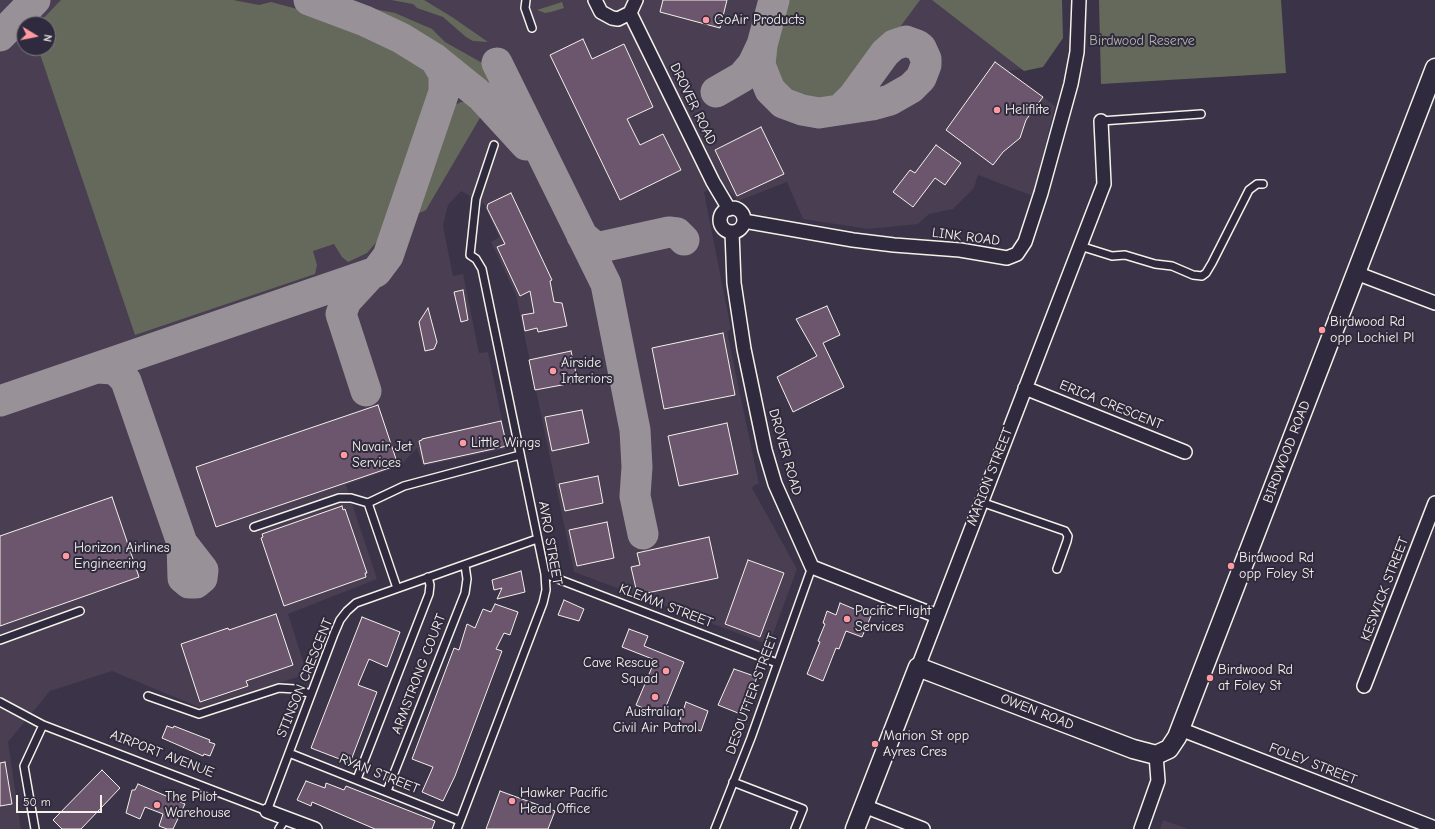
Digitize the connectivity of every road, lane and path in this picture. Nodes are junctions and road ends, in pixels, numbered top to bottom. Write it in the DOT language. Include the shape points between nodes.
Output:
graph roads {
  1 [pos="526,0"];
  2 [pos="596,0"];
  3 [pos="636,0"];
  4 [pos="1079,0"];
  5 [pos="630,13"];
  6 [pos="532,28"];
  7 [pos="1435,68"];
  8 [pos="1202,114"];
  9 [pos="1100,121"];
  10 [pos="494,145"];
  11 [pos="1263,184"];
  12 [pos="729,209"];
  13 [pos="744,220"];
  14 [pos="732,232"];
  15 [pos="1080,246"];
  16 [pos="1356,273"];
  17 [pos="1435,304"];
  18 [pos="1025,388"];
  19 [pos="1185,452"];
  20 [pos="520,455"];
  21 [pos="980,502"];
  22 [pos="368,503"];
  23 [pos="1435,504"];
  24 [pos="1431,523"];
  25 [pos="254,527"];
  26 [pos="538,539"];
  27 [pos="465,565"];
  28 [pos="812,567"];
  29 [pos="1057,569"];
  30 [pos="545,574"];
  31 [pos="428,578"];
  32 [pos="398,588"];
  33 [pos="80,611"];
  34 [pos="937,616"];
  35 [pos="0,640"];
  36 [pos="777,663"];
  37 [pos="918,666"];
  38 [pos="1364,686"];
  39 [pos="311,694"];
  40 [pos="148,696"];
  41 [pos="0,702"];
  42 [pos="43,725"];
  43 [pos="1180,729"];
  44 [pos="289,753"];
  45 [pos="1156,755"];
  46 [pos="357,779"];
  47 [pos="733,782"];
  48 [pos="387,791"];
  49 [pos="864,806"];
  50 [pos="267,812"];
  51 [pos="460,821"];
  52 [pos="283,823"];
  53 [pos="1435,828"];
  54 [pos="35,829"];
  55 [pos="315,829"];
  56 [pos="457,829"];
  57 [pos="715,829"];
  58 [pos="795,829"];
  59 [pos="855,829"];
  60 [pos="924,829"];
  61 [pos="1141,829"];
  1 -- 6 [label="lane" via="525,8"];
  2 -- 5 [label="street" via="600,12 612,18 624,17"];
  3 -- 5 [label="street"];
  4 -- 13 [label="street, LINK ROAD" via="1078,52 1071,84 1051,164 1028,233 1017,254 1007,258 960,250 887,244"];
  5 -- 12 [label="street, DROVER ROAD"];
  7 -- 16 [label="main road, BIRDWOOD ROAD"];
  8 -- 9 [label="lane"];
  9 -- 15 [label="street, MARION STREET" via="1104,184"];
  10 -- 20 [label="lane, AVRO STREET" via="476,199 470,255 482,269"];
  11 -- 15 [label="lane" via="1256,184 1250,190 1212,263 1202,276 1172,266 1125,255 1112,256"];
  12 -- 13 [label="street" via="739,211"];
  12 -- 14 [label="street" via="722,214 721,222 724,229"];
  13 -- 14 [label="street" via="739,230"];
  14 -- 28 [label="street, DROVER ROAD" via="735,290 765,450 775,484"];
  15 -- 18 [label="street, MARION STREET"];
  16 -- 17 [label="street"];
  16 -- 43 [label="main road, BIRDWOOD ROAD"];
  18 -- 19 [label="street, ERICA CRESCENT"];
  18 -- 21 [label="street, MARION STREET"];
  20 -- 22 [label="lane" via="404,486"];
  20 -- 26 [label="lane, AVRO STREET"];
  21 -- 29 [label="lane" via="1066,531 1067,541"];
  21 -- 34 [label="street, MARION STREET"];
  22 -- 25 [label="lane" via="351,498 339,498"];
  22 -- 32 [label="lane"];
  23 -- 24 [label="street, KESWICK STREET"];
  24 -- 38 [label="street, KESWICK STREET"];
  26 -- 27 [label="lane, STINSON CRESCENT"];
  26 -- 30 [label="lane, AVRO STREET"];
  27 -- 31 [label="lane, STINSON CRESCENT"];
  27 -- 48 [label="lane, ARMSTRONG COURT" via="465,593"];
  28 -- 34 [label="street"];
  28 -- 36 [label="lane, DESOUTTER STREET"];
  30 -- 36 [label="lane, KLEMM STREET"];
  30 -- 51 [label="lane, AVRO STREET" via="546,590 543,603"];
  31 -- 32 [label="lane, STINSON CRESCENT"];
  31 -- 46 [label="lane, ARMSTRONG COURT" via="429,594"];
  32 -- 39 [label="lane, STINSON CRESCENT" via="356,602 347,611 340,620"];
  33 -- 35 [label="lane"];
  34 -- 37 [label="street, MARION STREET"];
  36 -- 47 [label="lane, DESOUTTER STREET"];
  37 -- 45 [label="main road, OWEN ROAD" via="1133,749"];
  37 -- 49 [label="main road, MARION STREET"];
  39 -- 40 [label="lane" via="279,688 199,714"];
  39 -- 44 [label="lane, STINSON CRESCENT"];
  41 -- 42 [label="lane, AIRPORT AVENUE"];
  42 -- 50 [label="lane, AIRPORT AVENUE"];
  42 -- 54 [label="lane" via="24,766"];
  43 -- 45 [label="main road, BIRDWOOD ROAD" via="1169,749"];
  43 -- 53 [label="street, FOLEY STREET"];
  44 -- 46 [label="lane, RYAN STREET"];
  44 -- 50 [label="lane, STINSON CRESCENT"];
  45 -- 61 [label="street" via="1158,782"];
  46 -- 48 [label="lane, RYAN STREET"];
  47 -- 57 [label="lane, DESOUTTER STREET"];
  47 -- 58 [label="lane" via="803,809"];
  48 -- 51 [label="lane, RYAN STREET"];
  49 -- 59 [label="main road, MARION STREET"];
  49 -- 60 [label="street"];
  50 -- 52 [label="street, AIRPORT AVENUE"];
  51 -- 56 [label="lane, AVRO STREET"];
  52 -- 55 [label="street, AIRPORT AVENUE"];
}
